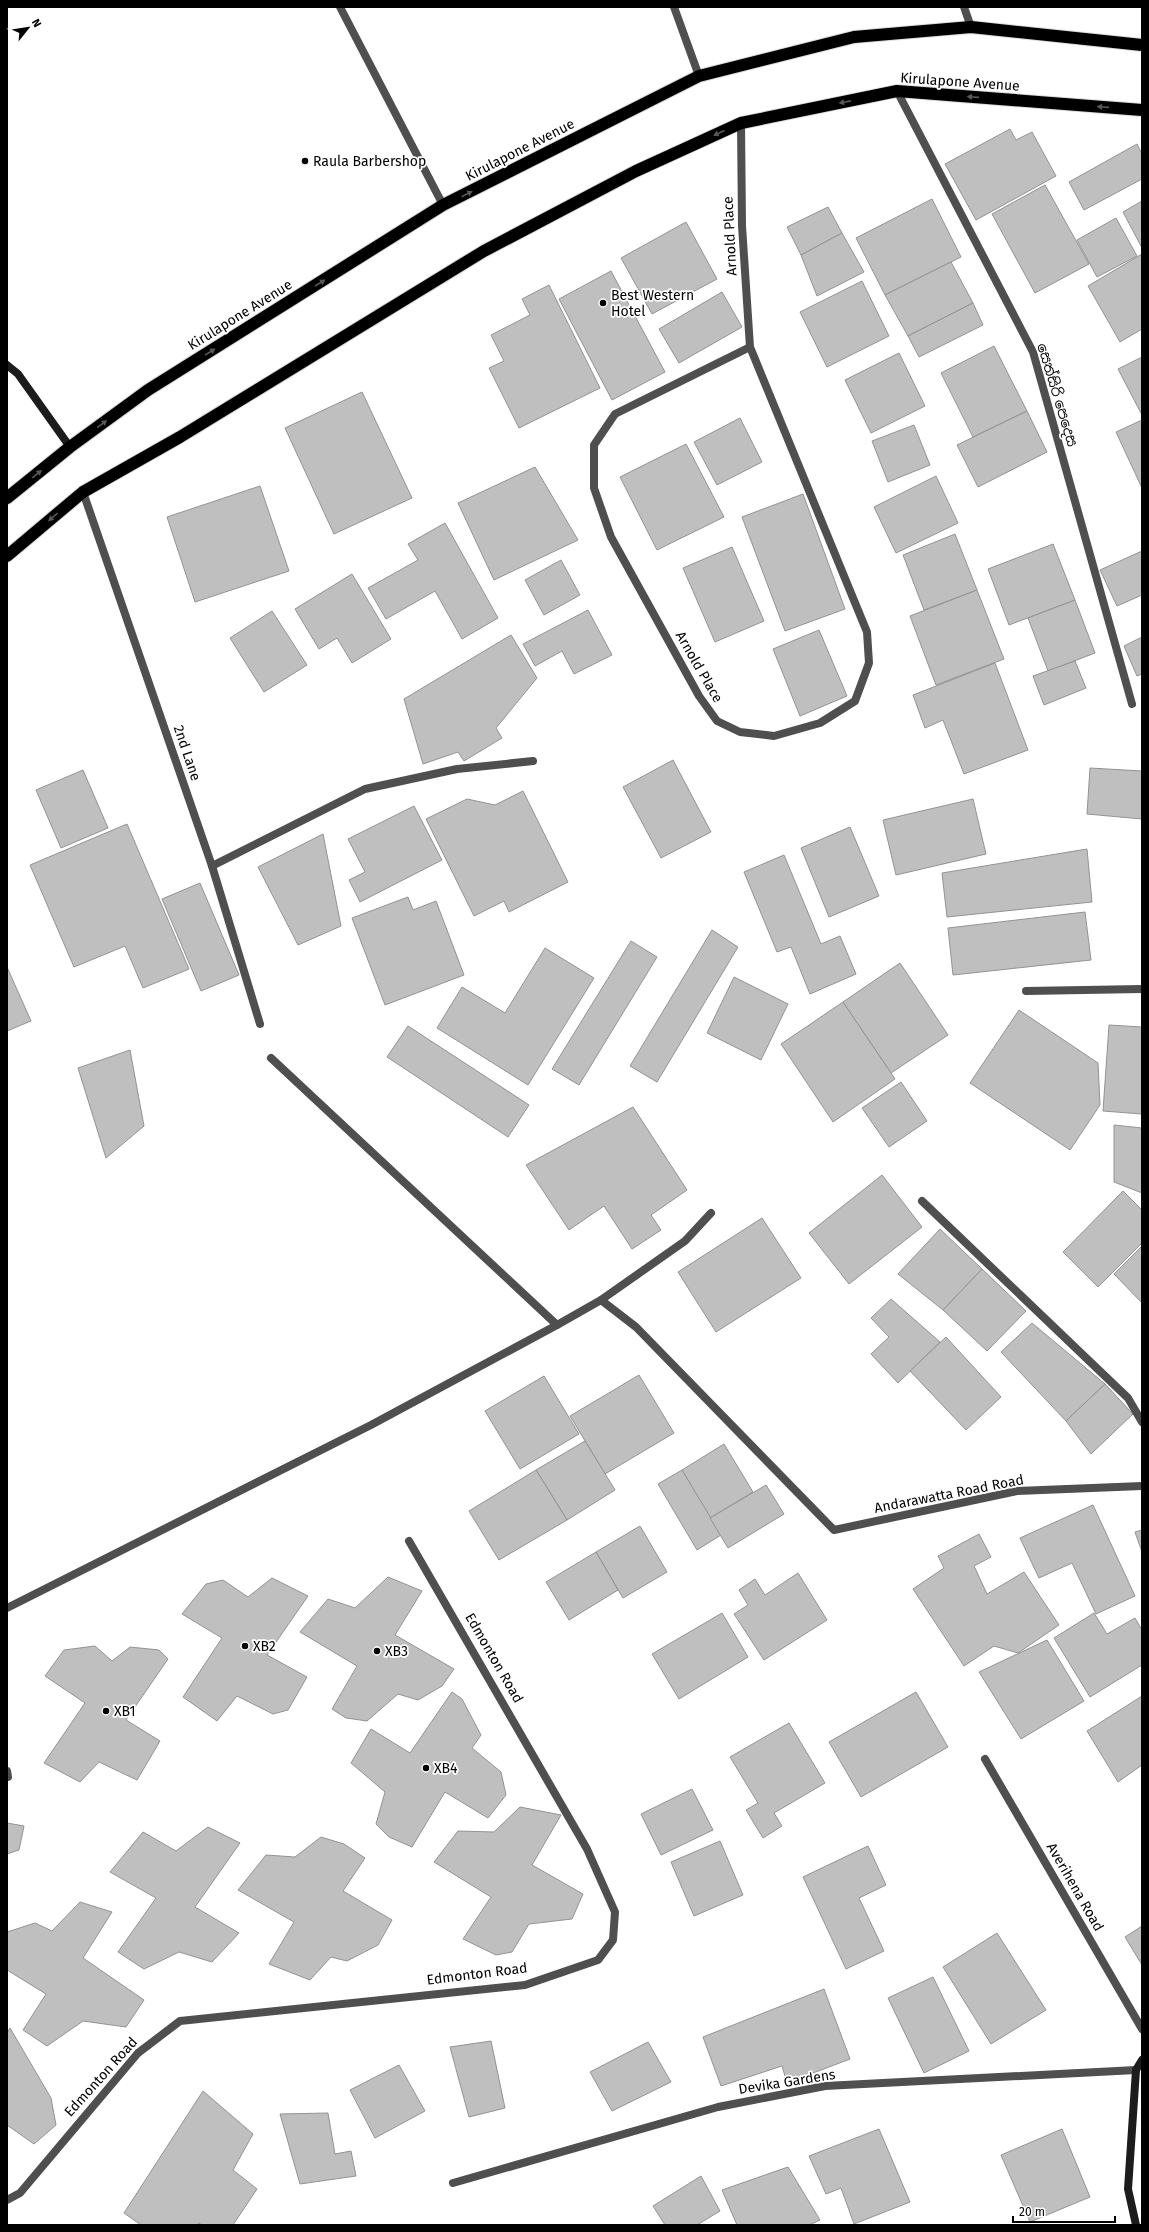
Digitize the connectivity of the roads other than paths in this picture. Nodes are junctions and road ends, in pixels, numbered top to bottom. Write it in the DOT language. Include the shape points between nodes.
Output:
graph roads {
  1 [pos="340,7"];
  2 [pos="674,7"];
  3 [pos="964,7"];
  4 [pos="972,27"];
  5 [pos="1142,44"];
  6 [pos="699,76"];
  7 [pos="897,91"];
  8 [pos="1142,110"];
  9 [pos="741,123"];
  10 [pos="443,206"];
  11 [pos="750,347"];
  12 [pos="7,366"];
  13 [pos="70,447"];
  14 [pos="83,492"];
  15 [pos="7,498"];
  16 [pos="7,556"];
  17 [pos="1132,704"];
  18 [pos="533,761"];
  19 [pos="212,866"];
  20 [pos="1142,988"];
  21 [pos="1026,991"];
  22 [pos="260,1024"];
  23 [pos="271,1058"];
  24 [pos="922,1201"];
  25 [pos="711,1213"];
  26 [pos="601,1300"];
  27 [pos="557,1325"];
  28 [pos="1142,1422"];
  29 [pos="1142,1486"];
  30 [pos="410,1541"];
  31 [pos="7,1608"];
  32 [pos="985,1759"];
  33 [pos="1142,2029"];
  34 [pos="1142,2060"];
  35 [pos="1136,2070"];
  36 [pos="453,2183"];
  37 [pos="7,2200"];
  38 [pos="1136,2225"];
  1 -- 10 [label="street"];
  2 -- 6 [label="street"];
  3 -- 4 [label="street"];
  4 -- 5 [label="highway, Kirulapone Avenue"];
  4 -- 6 [label="highway, Kirulapone Avenue" via="854,37"];
  10 -- 6 [label="highway, Kirulapone Avenue, one-way"];
  8 -- 7 [label="highway, Kirulapone Avenue, one-way"];
  7 -- 9 [label="highway, Kirulapone Avenue, one-way"];
  7 -- 17 [label="street, සෙත්සිරි පෙදෙස" via="1033,352"];
  9 -- 11 [label="street, Arnold Place" via="742,226"];
  9 -- 14 [label="highway, Kirulapone Avenue, one-way" via="636,170 484,251 180,437"];
  13 -- 10 [label="highway, Kirulapone Avenue, one-way" via="148,390"];
  11 -- 11 [label="street, Arnold Place" via="867,632 869,663 855,701 820,723 774,736 740,732 716,721 699,696 611,537 594,488 594,445 615,414"];
  12 -- 13 [label="main road" via="18,374"];
  15 -- 13 [label="highway, one-way"];
  14 -- 16 [label="highway, one-way"];
  14 -- 19 [label="street, 2nd Lane"];
  18 -- 19 [label="street" via="457,769 365,789"];
  19 -- 22 [label="street, 2nd Lane"];
  20 -- 21 [label="street"];
  23 -- 27 [label="street"];
  24 -- 28 [label="street" via="1128,1398"];
  25 -- 26 [label="street" via="685,1240"];
  26 -- 27 [label="street"];
  26 -- 29 [label="street, Andarawatta Road Road" via="636,1327 834,1530 1017,1491"];
  27 -- 31 [label="street" via="371,1425"];
  30 -- 37 [label="street, Edmonton Road" via="587,1849 615,1912 612,1940 598,1960 525,1985 180,2022 138,2053 20,2194"];
  32 -- 33 [label="street, Averihena Road"];
  34 -- 35 [label="main road"];
  35 -- 36 [label="street, Devika Gardens" via="825,2086 718,2106"];
  35 -- 38 [label="main road" via="1128,2189"];
}
